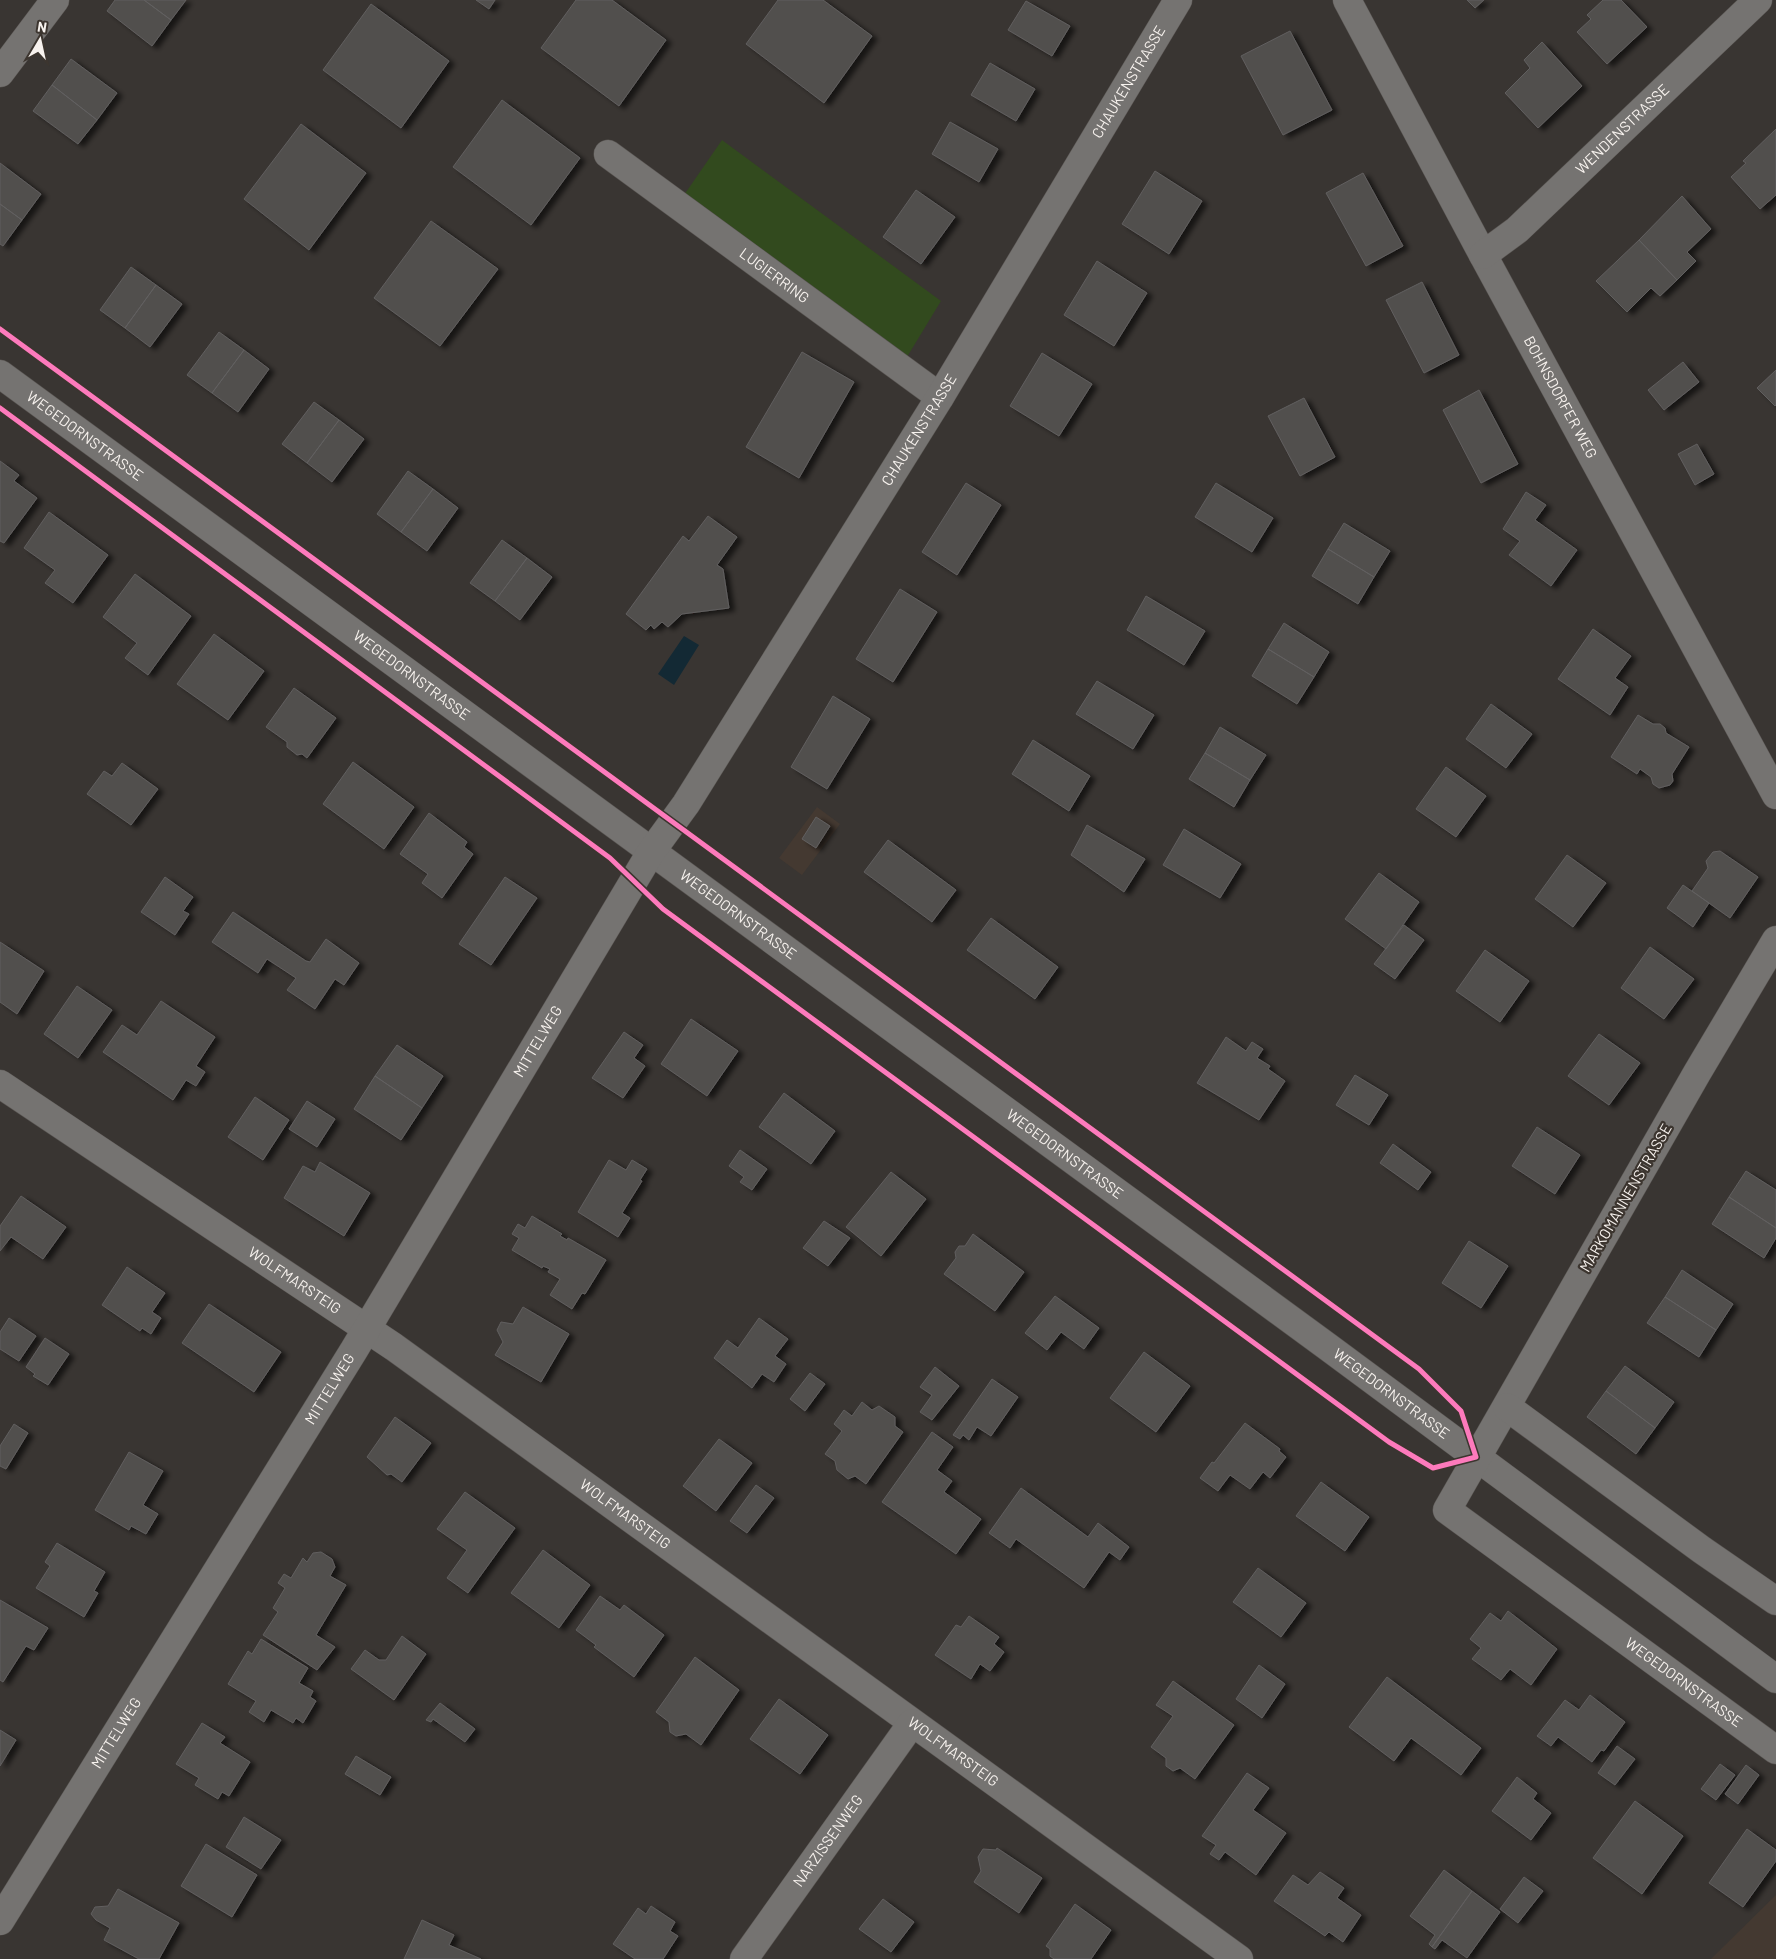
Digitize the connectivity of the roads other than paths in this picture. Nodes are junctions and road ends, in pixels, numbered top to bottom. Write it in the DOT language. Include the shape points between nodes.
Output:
graph roads {
  1 [pos="55,0"];
  2 [pos="1178,0"];
  3 [pos="1347,0"];
  4 [pos="1758,0"];
  5 [pos="0,73"];
  6 [pos="608,154"];
  7 [pos="1482,255"];
  8 [pos="0,374"];
  9 [pos="940,397"];
  10 [pos="1776,795"];
  11 [pos="651,852"];
  12 [pos="1776,940"];
  13 [pos="0,1084"];
  14 [pos="367,1329"];
  15 [pos="1507,1407"];
  16 [pos="1476,1456"];
  17 [pos="1776,1601"];
  18 [pos="1776,1679"];
  19 [pos="912,1723"];
  20 [pos="1776,1750"];
  21 [pos="0,1921"];
  22 [pos="744,1959"];
  23 [pos="1239,1959"];
  1 -- 5 [label="street"];
  2 -- 9 [label="street, CHAUKENSTRASSE"];
  3 -- 7 [label="street, BOHNSDORFER WEG"];
  4 -- 7 [label="street, WENDENSTRASSE" via="1517,230"];
  6 -- 9 [label="street, LUGIERRING"];
  7 -- 10 [label="street, BOHNSDORFER WEG"];
  8 -- 11 [label="street, WEGEDORNSTRASSE"];
  9 -- 11 [label="street, CHAUKENSTRASSE" via="686,804"];
  11 -- 14 [label="street, MITTELWEG"];
  11 -- 16 [label="street, WEGEDORNSTRASSE"];
  12 -- 15 [label="street, MARKOMANNENSTRASSE"];
  13 -- 14 [label="street, WOLFMARSTEIG"];
  14 -- 19 [label="street, WOLFMARSTEIG"];
  14 -- 21 [label="street, MITTELWEG"];
  15 -- 16 [label="street, MARKOMANNENSTRASSE"];
  15 -- 17 [label="street"];
  16 -- 18 [label="street, WEGEDORNSTRASSE"];
  16 -- 20 [label="street, WEGEDORNSTRASSE" via="1447,1510"];
  19 -- 22 [label="street, NARZISSENWEG"];
  19 -- 23 [label="street, WOLFMARSTEIG"];
}
